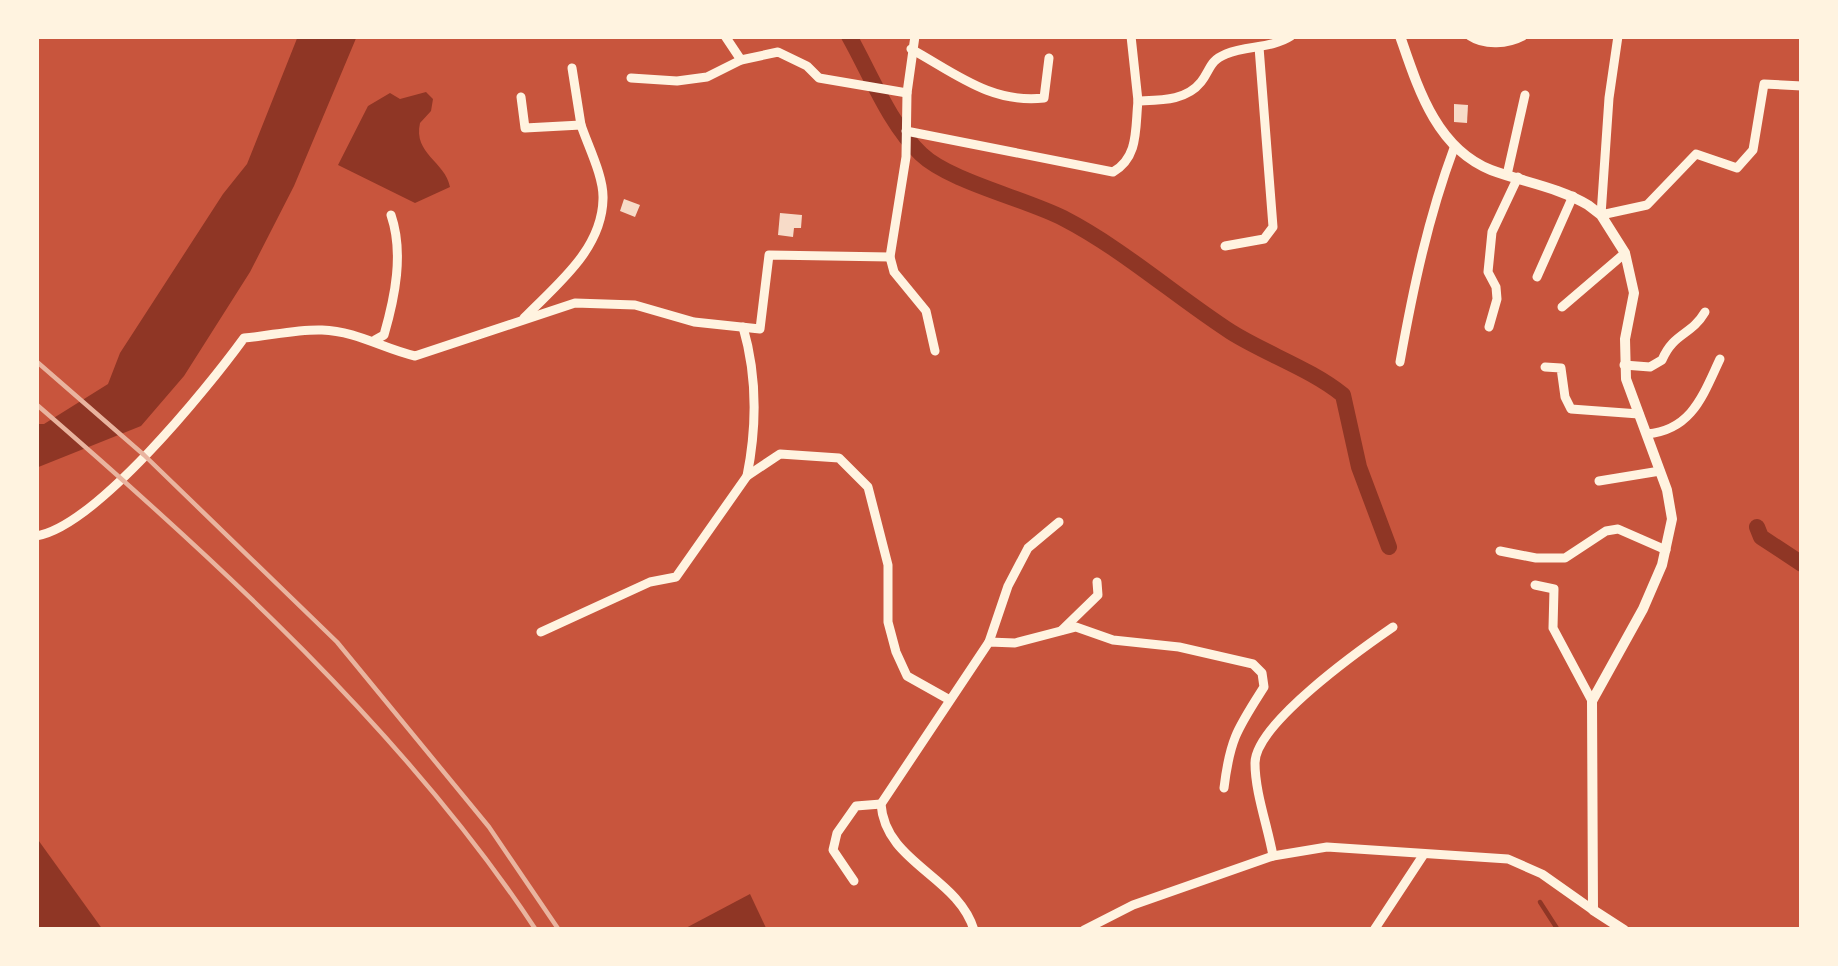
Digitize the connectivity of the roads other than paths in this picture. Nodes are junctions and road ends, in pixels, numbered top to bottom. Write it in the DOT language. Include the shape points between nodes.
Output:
graph roads {
  1 [pos="725,36"];
  2 [pos="915,36"];
  3 [pos="1131,36"];
  4 [pos="1238,36"];
  5 [pos="1292,36"];
  6 [pos="1400,36"];
  7 [pos="1469,36"];
  8 [pos="1524,36"];
  9 [pos="1618,36"];
  10 [pos="1259,47"];
  11 [pos="911,49"];
  12 [pos="1237,50"];
  13 [pos="1049,58"];
  14 [pos="741,60"];
  15 [pos="572,68"];
  16 [pos="631,78"];
  17 [pos="1802,86"];
  18 [pos="907,93"];
  19 [pos="1525,95"];
  20 [pos="521,97"];
  21 [pos="1138,101"];
  22 [pos="581,125"];
  23 [pos="907,131"];
  24 [pos="1454,148"];
  25 [pos="1513,176"];
  26 [pos="1574,196"];
  27 [pos="391,215"];
  28 [pos="1601,215"];
  29 [pos="1225,246"];
  30 [pos="1625,253"];
  31 [pos="890,257"];
  32 [pos="1538,277"];
  33 [pos="1562,307"];
  34 [pos="1706,312"];
  35 [pos="520,322"];
  36 [pos="743,327"];
  37 [pos="1489,327"];
  38 [pos="375,340"];
  39 [pos="935,351"];
  40 [pos="1720,359"];
  41 [pos="1400,362"];
  42 [pos="1624,365"];
  43 [pos="1545,367"];
  44 [pos="1640,414"];
  45 [pos="1647,434"];
  46 [pos="1660,471"];
  47 [pos="747,476"];
  48 [pos="1599,482"];
  49 [pos="1060,522"];
  50 [pos="36,536"];
  51 [pos="1666,550"];
  52 [pos="1500,551"];
  53 [pos="1097,582"];
  54 [pos="1535,585"];
  55 [pos="1393,627"];
  56 [pos="1062,630"];
  57 [pos="542,632"];
  58 [pos="989,642"];
  59 [pos="948,699"];
  60 [pos="1592,700"];
  61 [pos="1224,788"];
  62 [pos="881,804"];
  63 [pos="1424,854"];
  64 [pos="1274,856"];
  65 [pos="854,881"];
  66 [pos="1593,910"];
  67 [pos="974,930"];
  68 [pos="1084,930"];
  69 [pos="1374,930"];
  70 [pos="1624,930"];
  1 -- 14 [label="street"];
  2 -- 11 [label="street"];
  3 -- 21 [label="street"];
  4 -- 12 [label="street"];
  5 -- 10 [label="street"];
  6 -- 24 [label="street"];
  7 -- 8 [label="street" via="1509,43"];
  9 -- 28 [label="street"];
  10 -- 12 [label="street"];
  10 -- 29 [label="street" via="1273,226 1264,239"];
  11 -- 13 [label="street" via="998,97 1030,100 1044,98"];
  11 -- 18 [label="street"];
  12 -- 21 [label="street" via="1211,61 1182,97"];
  14 -- 16 [label="street" via="707,77"];
  14 -- 18 [label="street" via="778,52 819,78"];
  15 -- 22 [label="street"];
  17 -- 28 [label="street" via="1764,83 1753,150 1737,168 1696,154 1647,205"];
  18 -- 23 [label="street"];
  19 -- 25 [label="street"];
  20 -- 22 [label="street" via="525,128"];
  21 -- 23 [label="street" via="1134,149 1113,172"];
  22 -- 35 [label="street" via="604,197 596,229 580,261"];
  23 -- 31 [label="street"];
  24 -- 25 [label="street"];
  24 -- 41 [label="street" via="1416,273"];
  25 -- 26 [label="street"];
  25 -- 37 [label="street" via="1492,232 1488,272 1497,299"];
  26 -- 28 [label="street"];
  26 -- 32 [label="street"];
  27 -- 38 [label="street" via="399,240 391,312"];
  28 -- 30 [label="street"];
  30 -- 33 [label="street"];
  30 -- 42 [label="street" via="1634,292"];
  31 -- 36 [label="street" via="769,255 760,329"];
  31 -- 39 [label="street" via="926,311"];
  34 -- 42 [label="street" via="1669,343 1662,361"];
  35 -- 36 [label="street" via="575,303 635,305"];
  35 -- 38 [label="street" via="415,356"];
  36 -- 47 [label="street" via="753,362"];
  38 -- 50 [label="street" via="322,330 244,338 106,495"];
  40 -- 45 [label="street" via="1695,413"];
  42 -- 44 [label="street"];
  43 -- 44 [label="street" via="1561,368 1570,409"];
  44 -- 45 [label="street"];
  45 -- 46 [label="street"];
  46 -- 48 [label="street"];
  46 -- 51 [label="street" via="1672,519"];
  47 -- 57 [label="street" via="676,578"];
  47 -- 59 [label="street" via="780,454 839,458 868,488 888,565 896,652 907,676"];
  49 -- 58 [label="street" via="1028,548"];
  51 -- 52 [label="street" via="1618,529 1565,558"];
  51 -- 60 [label="street"];
  53 -- 56 [label="street" via="1098,595"];
  54 -- 60 [label="street" via="1554,589 1553,628"];
  55 -- 64 [label="street" via="1325,676 1262,739 1254,761"];
  56 -- 58 [label="street"];
  56 -- 61 [label="street" via="1253,664 1264,687 1238,724"];
  58 -- 59 [label="street"];
  59 -- 62 [label="street"];
  60 -- 66 [label="street"];
  62 -- 65 [label="street" via="856,806 837,833 833,850"];
  62 -- 67 [label="street" via="882,823 913,863 951,890"];
  63 -- 64 [label="street" via="1327,848"];
  63 -- 66 [label="street" via="1508,859"];
  63 -- 69 [label="street"];
  64 -- 68 [label="street"];
  66 -- 70 [label="street"];
}
